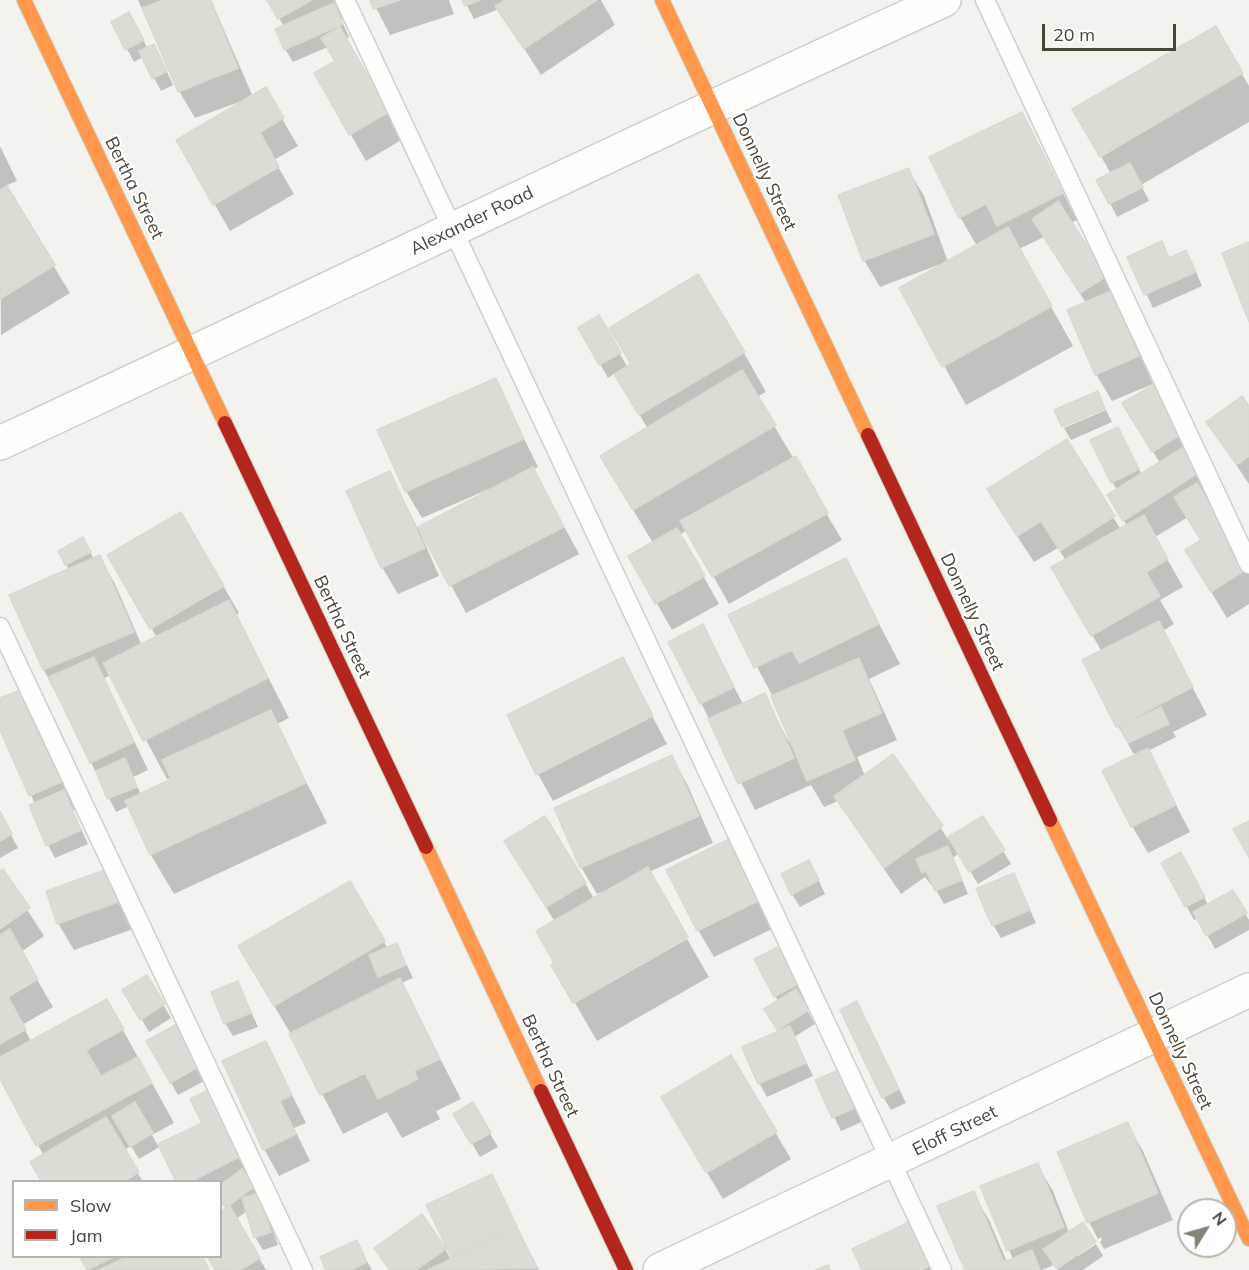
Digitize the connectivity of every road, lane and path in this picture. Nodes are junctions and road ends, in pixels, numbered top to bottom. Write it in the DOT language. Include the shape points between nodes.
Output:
graph roads {
  1 [pos="24,0"];
  2 [pos="345,0"];
  3 [pos="662,0"];
  4 [pos="944,0"];
  5 [pos="985,0"];
  6 [pos="712,105"];
  7 [pos="452,231"];
  8 [pos="193,354"];
  9 [pos="0,443"];
  10 [pos="1249,564"];
  11 [pos="0,627"];
  12 [pos="1249,990"];
  13 [pos="1153,1035"];
  14 [pos="891,1161"];
  15 [pos="1249,1239"];
  16 [pos="303,1270"];
  17 [pos="626,1270"];
  18 [pos="660,1270"];
  19 [pos="942,1270"];
  1 -- 8 [label="street, Bertha Street"];
  2 -- 7 [label="lane"];
  3 -- 6 [label="street, Donnelly Street"];
  4 -- 6 [label="street, Alexander Road"];
  5 -- 10 [label="lane"];
  6 -- 7 [label="street, Alexander Road"];
  6 -- 13 [label="street, Donnelly Street"];
  7 -- 8 [label="street, Alexander Road"];
  7 -- 14 [label="lane"];
  8 -- 9 [label="street, Alexander Road"];
  8 -- 17 [label="street, Bertha Street"];
  11 -- 16 [label="lane"];
  12 -- 13 [label="street, Eloff Street"];
  13 -- 14 [label="street, Eloff Street"];
  13 -- 15 [label="street, Donnelly Street"];
  14 -- 18 [label="street, Eloff Street"];
  14 -- 19 [label="lane"];
}
